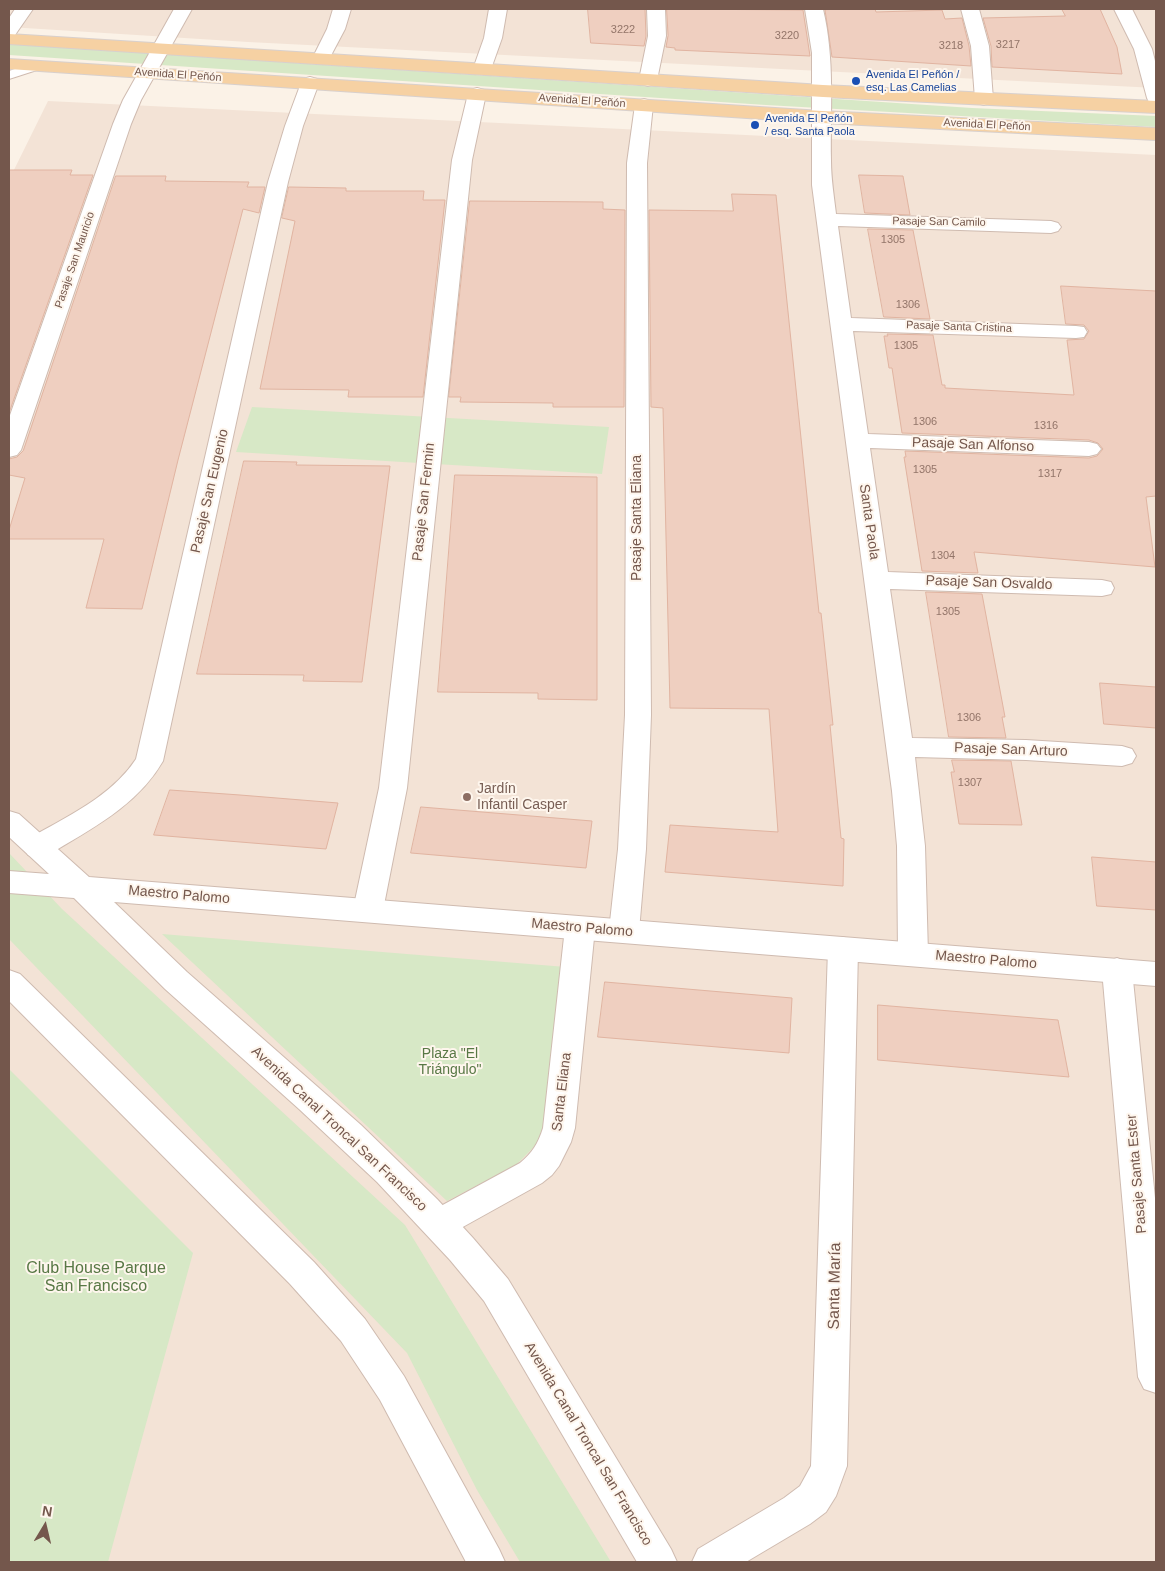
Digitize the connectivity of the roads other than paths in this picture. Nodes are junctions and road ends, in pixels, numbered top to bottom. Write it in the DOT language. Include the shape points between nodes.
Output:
graph roads {
  1 [pos="24,9"];
  2 [pos="183,9"];
  3 [pos="342,9"];
  4 [pos="498,9"];
  5 [pos="656,9"];
  6 [pos="814,9"];
  7 [pos="970,9"];
  8 [pos="1123,9"];
  9 [pos="9,31"];
  10 [pos="9,39"];
  11 [pos="161,48"];
  12 [pos="321,59"];
  13 [pos="9,64"];
  14 [pos="36,66"];
  15 [pos="482,69"];
  16 [pos="149,73"];
  17 [pos="9,75"];
  18 [pos="648,80"];
  19 [pos="310,83"];
  20 [pos="823,91"];
  21 [pos="477,94"];
  22 [pos="1156,98"];
  23 [pos="984,99"];
  24 [pos="644,105"];
  25 [pos="1156,107"];
  26 [pos="822,117"];
  27 [pos="1156,134"];
  28 [pos="827,220"];
  29 [pos="1051,227"];
  30 [pos="842,324"];
  31 [pos="1076,332"];
  32 [pos="858,441"];
  33 [pos="1089,449"];
  34 [pos="9,450"];
  35 [pos="877,580"];
  36 [pos="1102,588"];
  37 [pos="900,746"];
  38 [pos="1122,756"];
  39 [pos="9,821"];
  40 [pos="38,848"];
  41 [pos="9,882"];
  42 [pos="81,888"];
  43 [pos="368,910"];
  44 [pos="580,928"];
  45 [pos="624,931"];
  46 [pos="843,949"];
  47 [pos="912,954"];
  48 [pos="1117,970"];
  49 [pos="1156,974"];
  50 [pos="9,982"];
  51 [pos="440,1223"];
  52 [pos="1156,1377"];
  53 [pos="486,1562"];
  54 [pos="658,1562"];
  55 [pos="711,1562"];
  1 -- 9 [label="street"];
  2 -- 11 [label="street, Pasaje San Mauricio"];
  3 -- 12 [label="street"];
  4 -- 15 [label="street" via="493,38"];
  5 -- 18 [label="street" via="659,29"];
  6 -- 20 [label="street, Santa Paola" via="824,75"];
  7 -- 23 [label="street" via="980,46"];
  8 -- 22 [label="street" via="1143,49"];
  10 -- 11 [label="main road, Avenida El Peñón"];
  11 -- 12 [label="main road, Avenida El Peñón"];
  11 -- 16 [label="street, Pasaje San Mauricio"];
  12 -- 15 [label="main road, Avenida El Peñón"];
  13 -- 14 [label="main road, Avenida El Peñón"];
  14 -- 16 [label="main road, Avenida El Peñón"];
  14 -- 17 [label="lane"];
  15 -- 18 [label="main road, Avenida El Peñón"];
  16 -- 19 [label="main road, Avenida El Peñón"];
  16 -- 34 [label="street, Pasaje San Mauricio" via="122,124"];
  18 -- 20 [label="main road, Avenida El Peñón"];
  19 -- 21 [label="main road, Avenida El Peñón"];
  19 -- 40 [label="street, Pasaje San Eugenio" via="278,182 149,761 143,773 118,796"];
  20 -- 23 [label="main road, Avenida El Peñón"];
  20 -- 26 [label="street, Santa Paola"];
  21 -- 24 [label="main road, Avenida El Peñón"];
  21 -- 43 [label="street, Pasaje San Fermin" via="462,160 393,788"];
  23 -- 25 [label="main road, Avenida El Peñón"];
  24 -- 26 [label="main road, Avenida El Peñón"];
  24 -- 45 [label="street, Pasaje Santa Eliana" via="637,163 638,715 632,849"];
  26 -- 27 [label="main road, Avenida El Peñón"];
  26 -- 28 [label="street, Santa Paola" via="820,157"];
  28 -- 29 [label="street, Pasaje San Camilo"];
  28 -- 30 [label="street, Santa Paola"];
  30 -- 31 [label="street, Pasaje Santa Cristina"];
  30 -- 32 [label="street, Santa Paola"];
  32 -- 33 [label="street, Pasaje San Alfonso"];
  32 -- 35 [label="street, Santa Paola"];
  35 -- 36 [label="street, Pasaje San Osvaldo"];
  35 -- 37 [label="street, Santa Paola"];
  37 -- 38 [label="street, Pasaje San Arturo"];
  37 -- 47 [label="street, Santa Paola" via="911,846"];
  39 -- 40 [label="street, Avenida Canal Troncal San Francisco"];
  40 -- 42 [label="street, Avenida Canal Troncal San Francisco"];
  41 -- 42 [label="street, Maestro Palomo"];
  42 -- 43 [label="street, Maestro Palomo"];
  42 -- 51 [label="street, Avenida Canal Troncal San Francisco" via="173,978 383,1166"];
  43 -- 44 [label="street, Maestro Palomo"];
  44 -- 45 [label="street, Maestro Palomo"];
  44 -- 51 [label="street, Santa Eliana" via="555,1142 548,1156 531,1173"];
  45 -- 46 [label="street, Maestro Palomo"];
  46 -- 47 [label="street, Maestro Palomo"];
  46 -- 55 [label="street, Santa María" via="829,1466 813,1499 797,1512"];
  47 -- 48 [label="street, Maestro Palomo"];
  48 -- 49 [label="street, Maestro Palomo"];
  48 -- 52 [label="street, Pasaje Santa Ester"];
  50 -- 53 [label="street" via="302,1273 353,1330 392,1388"];
  51 -- 54 [label="street, Avenida Canal Troncal San Francisco" via="496,1290"];
}
